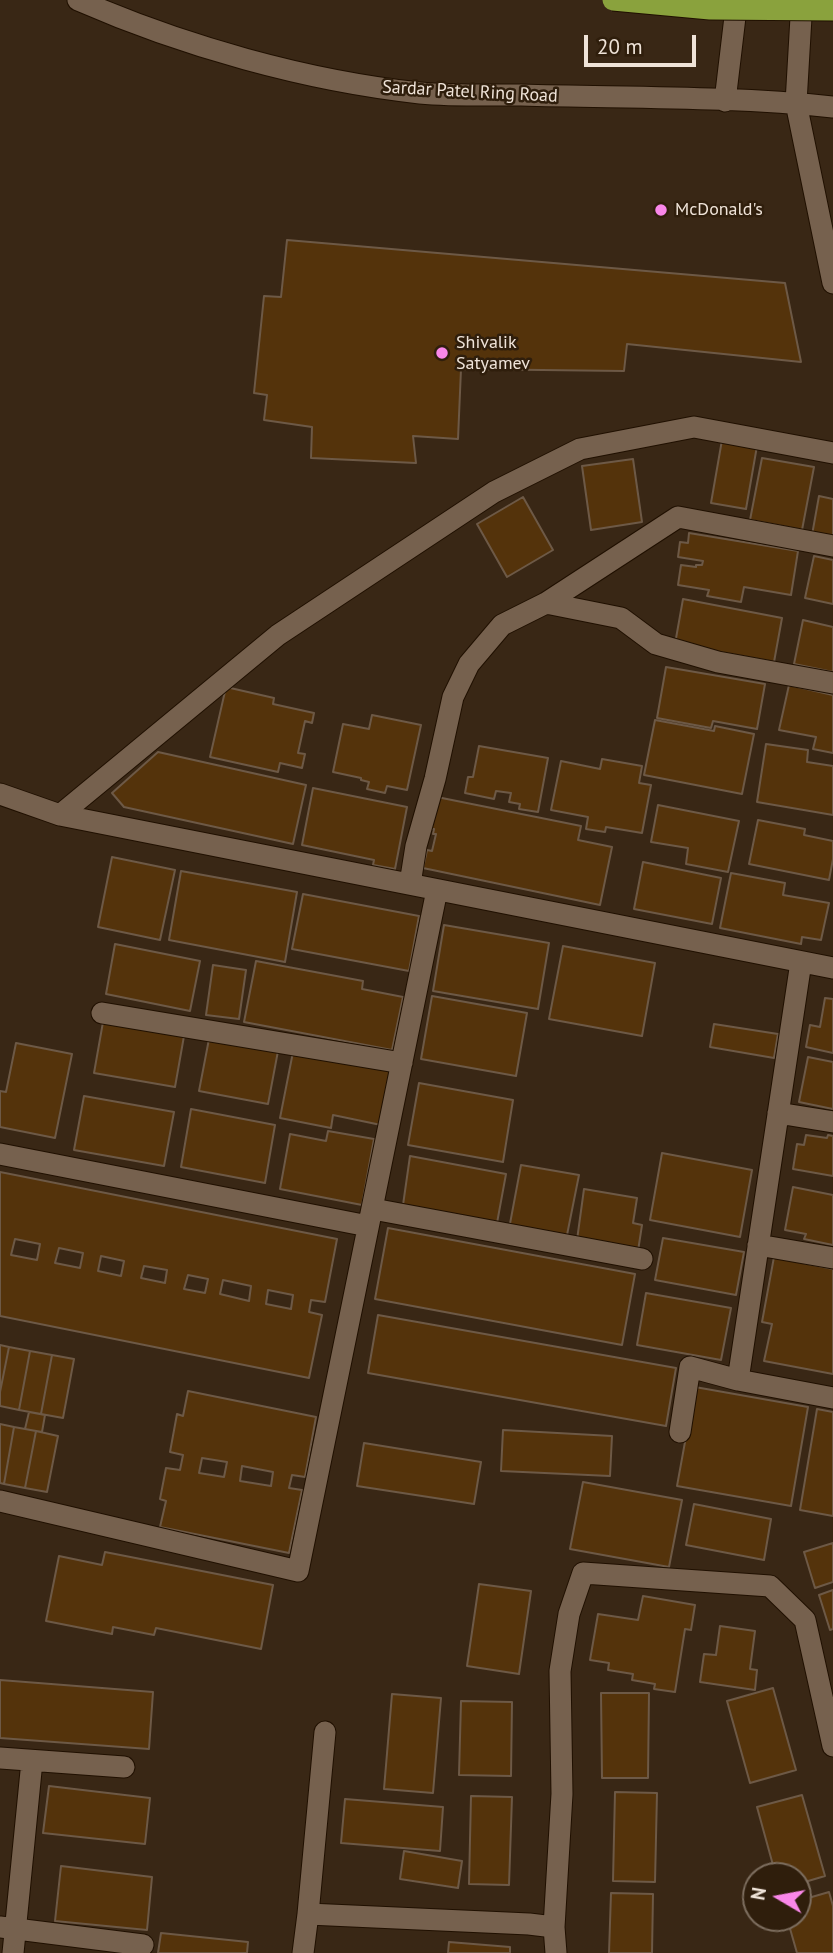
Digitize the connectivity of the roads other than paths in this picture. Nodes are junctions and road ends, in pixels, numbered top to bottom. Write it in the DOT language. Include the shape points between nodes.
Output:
graph roads {
  1 [pos="78,0"];
  2 [pos="612,0"];
  3 [pos="737,0"];
  4 [pos="802,0"];
  5 [pos="833,10"];
  6 [pos="725,100"];
  7 [pos="796,103"];
  8 [pos="833,107"];
  9 [pos="833,283"];
  10 [pos="833,453"];
  11 [pos="833,546"];
  12 [pos="546,603"];
  13 [pos="833,683"];
  14 [pos="0,794"];
  15 [pos="60,815"];
  16 [pos="410,884"];
  17 [pos="437,890"];
  18 [pos="801,962"];
  19 [pos="833,968"];
  20 [pos="102,1013"];
  21 [pos="402,1063"];
  22 [pos="778,1113"];
  23 [pos="833,1122"];
  24 [pos="0,1154"];
  25 [pos="370,1218"];
  26 [pos="758,1245"];
  27 [pos="833,1258"];
  28 [pos="642,1259"];
  29 [pos="738,1380"];
  30 [pos="833,1398"];
  31 [pos="680,1432"];
  32 [pos="0,1501"];
  33 [pos="325,1732"];
  34 [pos="833,1746"];
  35 [pos="0,1758"];
  36 [pos="32,1760"];
  37 [pos="124,1767"];
  38 [pos="308,1914"];
  39 [pos="554,1927"];
  40 [pos="8,1928"];
  41 [pos="143,1945"];
  42 [pos="13,1953"];
  43 [pos="303,1953"];
  44 [pos="556,1953"];
  1 -- 6 [label="street, Sardar Patel Ring Road" via="200,45 348,84 423,93"];
  2 -- 5 [label="highway, bridge" via="710,9"];
  3 -- 6 [label="street"];
  4 -- 7 [label="street"];
  6 -- 7 [label="street, Sardar Patel Ring Road"];
  7 -- 8 [label="street, Sardar Patel Ring Road"];
  7 -- 9 [label="street"];
  10 -- 15 [label="street" via="694,427 580,449 494,492 278,635"];
  11 -- 12 [label="street" via="678,517"];
  12 -- 13 [label="street" via="621,618 656,645 718,662"];
  12 -- 16 [label="street" via="502,625 469,664 453,697"];
  14 -- 15 [label="street"];
  15 -- 16 [label="street"];
  16 -- 17 [label="street"];
  17 -- 18 [label="street"];
  17 -- 21 [label="street"];
  18 -- 19 [label="street"];
  18 -- 22 [label="street"];
  20 -- 21 [label="street"];
  21 -- 25 [label="street"];
  22 -- 23 [label="street"];
  22 -- 26 [label="street"];
  24 -- 25 [label="street"];
  25 -- 28 [label="street"];
  25 -- 32 [label="street" via="298,1571"];
  26 -- 27 [label="street"];
  26 -- 29 [label="street"];
  29 -- 30 [label="street"];
  29 -- 31 [label="street" via="690,1367"];
  33 -- 38 [label="street"];
  34 -- 39 [label="street" via="805,1620 770,1586 583,1573 569,1614 560,1671 562,1794"];
  35 -- 36 [label="street"];
  36 -- 37 [label="street"];
  36 -- 40 [label="street"];
  38 -- 39 [label="street"];
  38 -- 43 [label="street"];
  39 -- 44 [label="street"];
  40 -- 41 [label="street"];
  40 -- 42 [label="street"];
}
